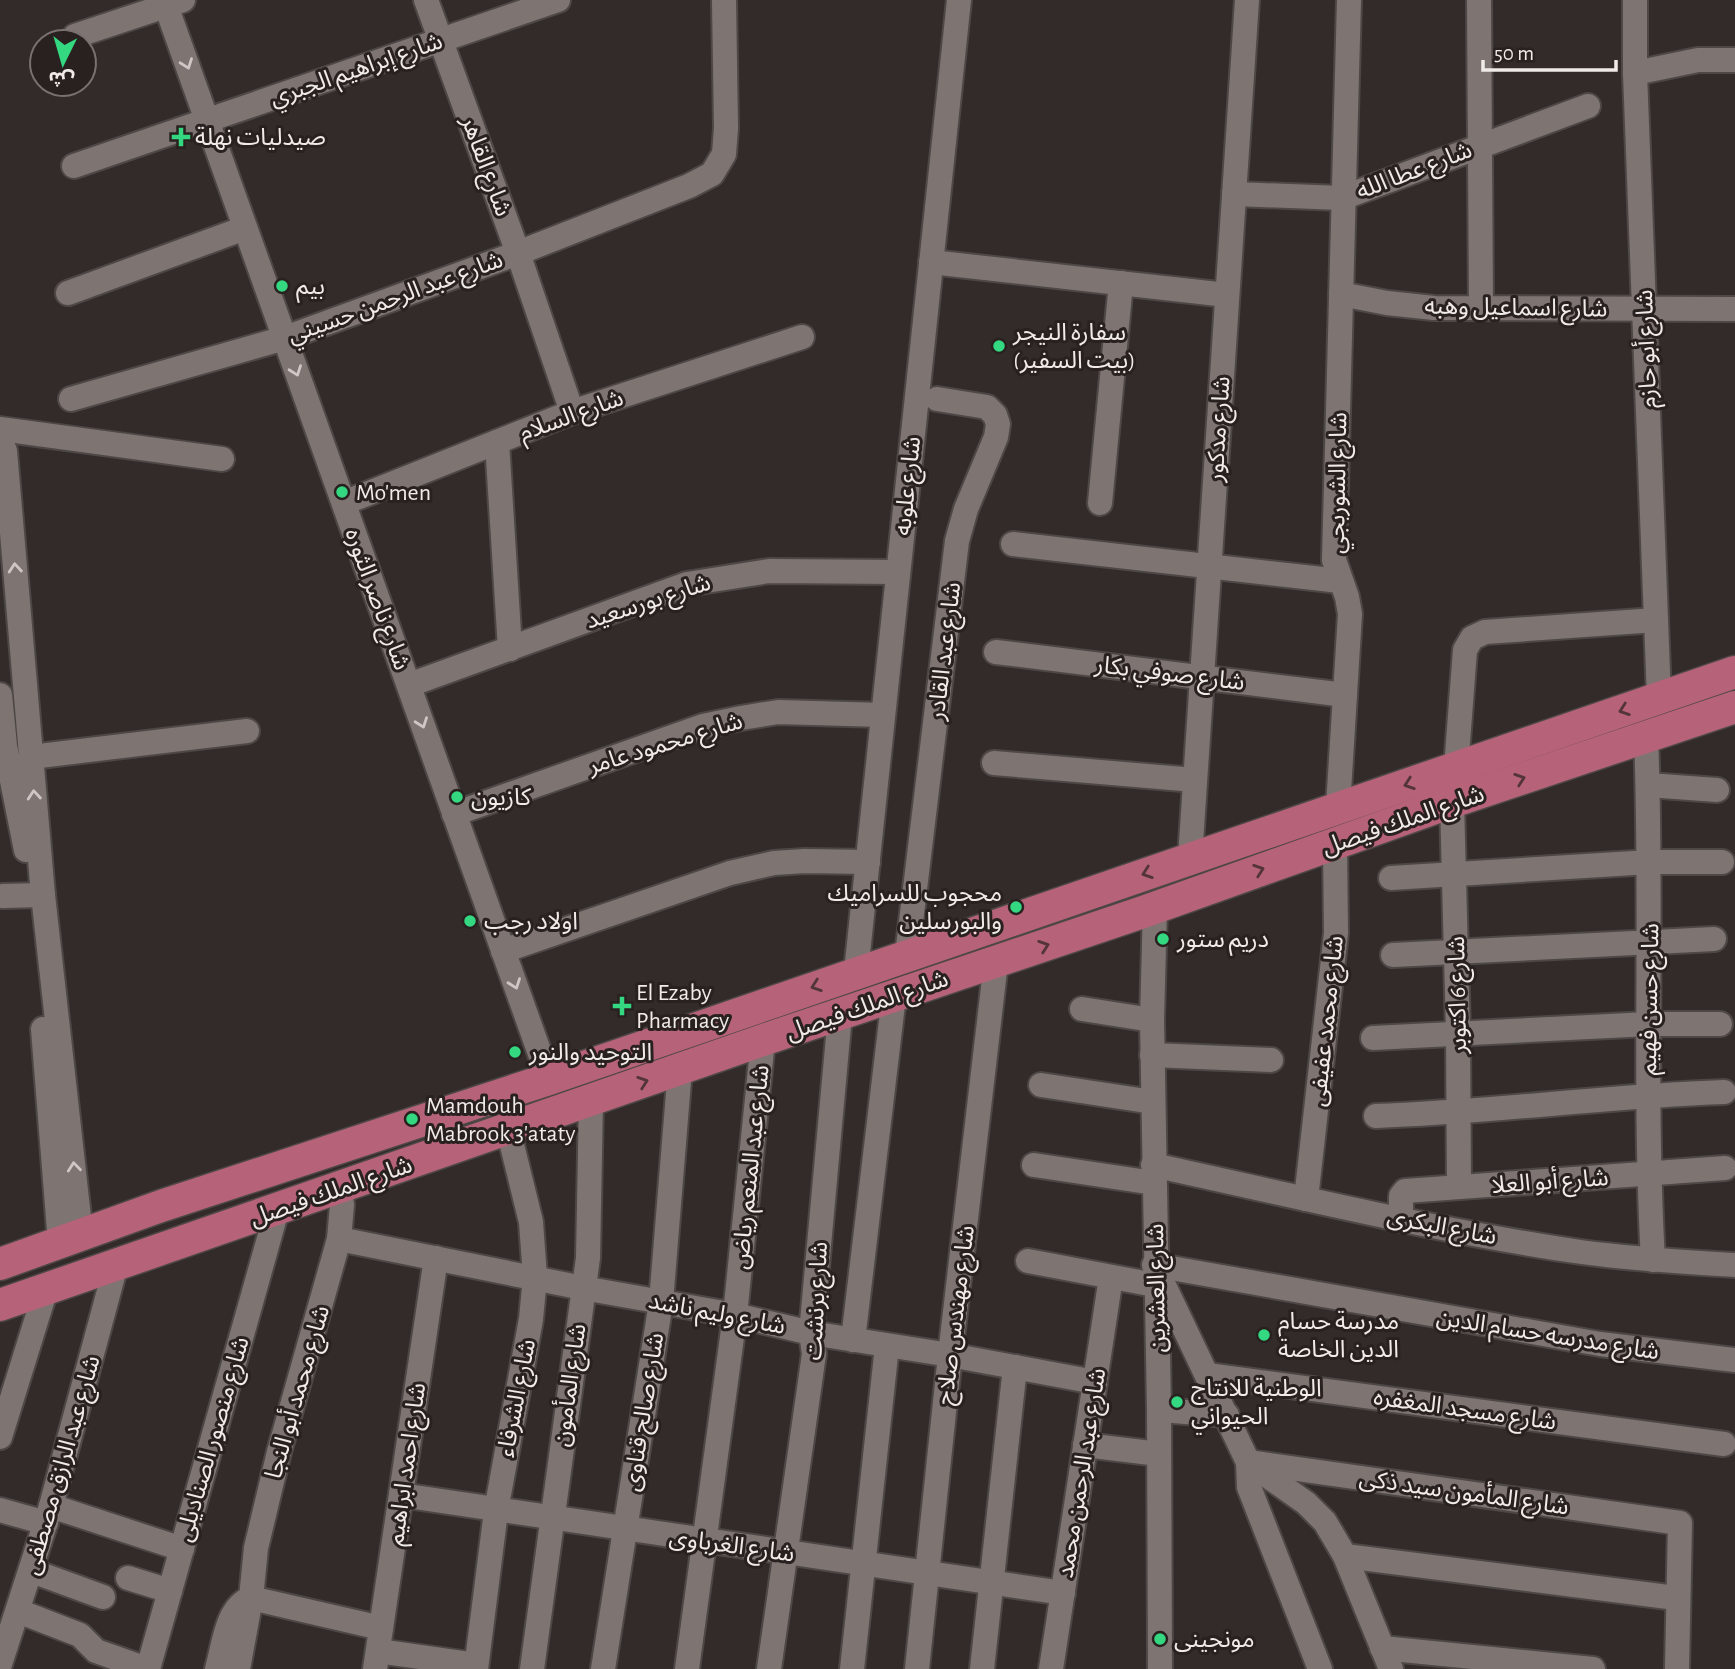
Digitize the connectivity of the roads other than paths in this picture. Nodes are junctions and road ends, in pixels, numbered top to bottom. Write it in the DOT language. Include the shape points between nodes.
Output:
graph roads {
  1 [pos="426,0"];
  2 [pos="558,0"];
  3 [pos="724,0"];
  4 [pos="959,0"];
  5 [pos="1247,0"];
  6 [pos="1349,0"];
  7 [pos="1479,0"];
  8 [pos="1635,0"];
  9 [pos="171,2"];
  10 [pos="98,28"];
  11 [pos="441,40"];
  12 [pos="1735,60"];
  13 [pos="1635,73"];
  14 [pos="1588,106"];
  15 [pos="207,120"];
  16 [pos="1480,145"];
  17 [pos="74,166"];
  18 [pos="1234,194"];
  19 [pos="1342,198"];
  20 [pos="245,228"];
  21 [pos="518,253"];
  22 [pos="931,262"];
  23 [pos="1121,283"];
  24 [pos="68,293"];
  25 [pos="1227,295"];
  26 [pos="1340,295"];
  27 [pos="1481,308"];
  28 [pos="1644,309"];
  29 [pos="1735,309"];
  30 [pos="802,337"];
  31 [pos="285,338"];
  32 [pos="71,399"];
  33 [pos="937,399"];
  34 [pos="572,412"];
  35 [pos="0,429"];
  36 [pos="0,439"];
  37 [pos="497,442"];
  38 [pos="222,459"];
  39 [pos="344,503"];
  40 [pos="1100,503"];
  41 [pos="1013,544"];
  42 [pos="1209,567"];
  43 [pos="898,572"];
  44 [pos="1340,581"];
  45 [pos="1656,621"];
  46 [pos="510,649"];
  47 [pos="996,652"];
  48 [pos="1735,672"];
  49 [pos="1201,677"];
  50 [pos="409,685"];
  51 [pos="0,695"];
  52 [pos="1345,695"];
  53 [pos="1659,698"];
  54 [pos="1735,707"];
  55 [pos="883,715"];
  56 [pos="247,731"];
  57 [pos="1646,737"];
  58 [pos="15,754"];
  59 [pos="994,763"];
  60 [pos="1456,768"];
  61 [pos="1195,780"];
  62 [pos="1648,785"];
  63 [pos="1717,790"];
  64 [pos="1452,802"];
  65 [pos="1339,807"];
  66 [pos="454,814"];
  67 [pos="1335,844"];
  68 [pos="1190,858"];
  69 [pos="868,862"];
  70 [pos="1650,862"];
  71 [pos="1722,862"];
  72 [pos="1454,874"];
  73 [pos="1391,878"];
  74 [pos="38,895"];
  75 [pos="3,896"];
  76 [pos="1155,906"];
  77 [pos="1714,939"];
  78 [pos="1650,942"];
  79 [pos="503,951"];
  80 [pos="1456,953"];
  81 [pos="907,955"];
  82 [pos="1393,955"];
  83 [pos="996,962"];
  84 [pos="856,972"];
  85 [pos="894,996"];
  86 [pos="1082,1009"];
  87 [pos="840,1014"];
  88 [pos="1152,1020"];
  89 [pos="1649,1024"];
  90 [pos="1720,1024"];
  91 [pos="1458,1033"];
  92 [pos="1373,1038"];
  93 [pos="763,1040"];
  94 [pos="1152,1055"];
  95 [pos="1271,1060"];
  96 [pos="680,1069"];
  97 [pos="549,1079"];
  98 [pos="1041,1085"];
  99 [pos="1724,1092"];
  100 [pos="1648,1095"];
  101 [pos="591,1100"];
  102 [pos="1153,1102"];
  103 [pos="1458,1113"];
  104 [pos="1376,1116"];
  105 [pos="508,1129"];
  106 [pos="1034,1165"];
  107 [pos="1725,1168"];
  108 [pos="1153,1174"];
  109 [pos="1648,1174"];
  110 [pos="225,1185"];
  111 [pos="1459,1187"];
  112 [pos="340,1188"];
  113 [pos="1306,1199"];
  114 [pos="162,1206"];
  115 [pos="277,1210"];
  116 [pos="1401,1219"];
  117 [pos="231,1226"];
  118 [pos="71,1239"];
  119 [pos="339,1239"];
  120 [pos="172,1247"];
  121 [pos="436,1258"];
  122 [pos="1653,1260"];
  123 [pos="1028,1261"];
  124 [pos="0,1264"];
  125 [pos="116,1265"];
  126 [pos="1735,1265"];
  127 [pos="1155,1275"];
  128 [pos="535,1277"];
  129 [pos="1111,1277"];
  130 [pos="583,1287"];
  131 [pos="46,1289"];
  132 [pos="661,1302"];
  133 [pos="0,1305"];
  134 [pos="735,1315"];
  135 [pos="811,1333"];
  136 [pos="853,1340"];
  137 [pos="887,1346"];
  138 [pos="950,1355"];
  139 [pos="1735,1360"];
  140 [pos="1015,1367"];
  141 [pos="1207,1375"];
  142 [pos="1095,1382"];
  143 [pos="1159,1410"];
  144 [pos="1227,1415"];
  145 [pos="0,1437"];
  146 [pos="1724,1444"];
  147 [pos="1085,1445"];
  148 [pos="1159,1454"];
  149 [pos="1248,1462"];
  150 [pos="401,1495"];
  151 [pos="0,1510"];
  152 [pos="496,1511"];
  153 [pos="48,1514"];
  154 [pos="551,1519"];
  155 [pos="624,1530"];
  156 [pos="706,1541"];
  157 [pos="182,1549"];
  158 [pos="786,1553"];
  159 [pos="1345,1556"];
  160 [pos="864,1564"];
  161 [pos="32,1571"];
  162 [pos="926,1573"];
  163 [pos="128,1578"];
  164 [pos="993,1583"];
  165 [pos="170,1591"];
  166 [pos="1063,1593"];
  167 [pos="103,1597"];
  168 [pos="251,1598"];
  169 [pos="1676,1598"];
  170 [pos="18,1611"];
  171 [pos="378,1649"];
  172 [pos="1387,1658"];
  173 [pos="0,1664"];
  174 [pos="476,1667"];
  175 [pos="147,1669"];
  176 [pos="217,1669"];
  177 [pos="238,1669"];
  178 [pos="533,1669"];
  179 [pos="603,1669"];
  180 [pos="687,1669"];
  181 [pos="769,1669"];
  182 [pos="852,1669"];
  183 [pos="917,1669"];
  184 [pos="982,1669"];
  185 [pos="1051,1669"];
  186 [pos="1160,1669"];
  187 [pos="1320,1669"];
  188 [pos="1593,1669"];
  189 [pos="1677,1669"];
  1 -- 11 [label="street, شارع القاهر"];
  2 -- 11 [label="street, شارع إبراهيم الجبري"];
  3 -- 21 [label="street, شارع عبد الرحمن حسيني" via="726,128 724,154 712,174"];
  4 -- 22 [label="street, شارع علوبه"];
  5 -- 18 [label="street, شارع مدكور"];
  6 -- 19 [label="street, شارع الشوربجي"];
  7 -- 16 [label="street"];
  8 -- 13 [label="street, شارع أبو حازم"];
  9 -- 10 [label="street"];
  9 -- 15 [label="street, شارع ناصر الثوره, one-way"];
  11 -- 15 [label="street, شارع إبراهيم الجبري"];
  11 -- 21 [label="street, شارع القاهر"];
  12 -- 13 [label="street" via="1698,60"];
  13 -- 28 [label="street, شارع أبو حازم"];
  14 -- 16 [label="street, شارع عطا الله"];
  15 -- 17 [label="street, شارع إبراهيم الجبري"];
  15 -- 20 [label="street, شارع ناصر الثوره"];
  16 -- 19 [label="street, شارع عطا الله"];
  16 -- 27 [label="street"];
  18 -- 19 [label="street, شارع عطا الله"];
  18 -- 25 [label="street, شارع مدكور"];
  19 -- 26 [label="street, شارع الشوربجي"];
  20 -- 24 [label="street"];
  20 -- 31 [label="street, شارع ناصر الثوره"];
  21 -- 31 [label="street, شارع عبد الرحمن حسيني"];
  21 -- 34 [label="street, شارع القاهر"];
  22 -- 23 [label="street"];
  22 -- 43 [label="street, شارع علوبه"];
  23 -- 25 [label="street"];
  23 -- 40 [label="street"];
  25 -- 42 [label="street, شارع مدكور"];
  26 -- 27 [label="street, شارع اسماعيل وهبه" via="1410,306"];
  26 -- 44 [label="street, شارع الشوربجي" via="1334,560"];
  27 -- 28 [label="street, شارع اسماعيل وهبه"];
  28 -- 29 [label="street, شارع اسماعيل وهبه"];
  28 -- 45 [label="street, شارع أبو حازم"];
  30 -- 34 [label="street, شارع السلام"];
  31 -- 32 [label="street, شارع عبد الرحمن حسيني"];
  31 -- 39 [label="street, شارع ناصر الثوره, one-way"];
  33 -- 81 [label="street, شارع عبد القادر" via="987,407 998,424 957,541"];
  34 -- 37 [label="street, شارع السلام"];
  35 -- 38 [label="street"];
  58 -- 36 [label="street, one-way" via="5,451"];
  37 -- 39 [label="street, شارع السلام"];
  37 -- 46 [label="street"];
  39 -- 50 [label="street, شارع ناصر الثوره"];
  41 -- 42 [label="street"];
  42 -- 44 [label="street"];
  42 -- 49 [label="street, شارع مدكور"];
  43 -- 46 [label="street, شارع بورسعيد" via="769,571 727,576 687,584"];
  43 -- 55 [label="street, شارع علوبه"];
  44 -- 52 [label="street, شارع الشوربجي" via="1350,614"];
  45 -- 53 [label="street, شارع أبو حازم"];
  45 -- 60 [label="street" via="1485,632 1472,638 1465,650"];
  46 -- 50 [label="street, شارع بورسعيد"];
  47 -- 49 [label="street, شارع صوفي بكار"];
  48 -- 53 [label="main road, شارع الملك فيصل"];
  49 -- 52 [label="street, شارع صوفي بكار"];
  49 -- 61 [label="street, شارع مدكور"];
  50 -- 66 [label="street, شارع ناصر الثوره, one-way"];
  51 -- 58 [label="street"];
  52 -- 65 [label="street, شارع الشوربجي"];
  53 -- 60 [label="main road, شارع الملك فيصل, one-way"];
  54 -- 57 [label="main road, شارع الملك فيصل"];
  55 -- 66 [label="street, شارع محمود عامر" via="778,712 703,726"];
  55 -- 69 [label="street, شارع علوبه"];
  56 -- 58 [label="street"];
  57 -- 62 [label="street, شارع حسن فهيم"];
  64 -- 57 [label="main road, شارع الملك فيصل, one-way"];
  58 -- 74 [label="street"];
  59 -- 61 [label="street"];
  60 -- 65 [label="main road, شارع الملك فيصل, one-way"];
  61 -- 68 [label="street, شارع مدكور"];
  62 -- 63 [label="street"];
  62 -- 70 [label="street, شارع حسن فهيم"];
  64 -- 67 [label="main road, شارع الملك فيصل"];
  64 -- 72 [label="street, شارع 6 اكتوبر"];
  65 -- 68 [label="main road, شارع الملك فيصل"];
  66 -- 79 [label="street, شارع ناصر الثوره"];
  76 -- 67 [label="main road, شارع الملك فيصل, one-way"];
  67 -- 113 [label="street, شارع محمد عفيفى" via="1336,933"];
  68 -- 81 [label="main road, شارع الملك فيصل, one-way"];
  69 -- 79 [label="street" via="785,863 730,873"];
  69 -- 84 [label="street, شارع علوبه"];
  70 -- 71 [label="street"];
  70 -- 72 [label="street"];
  70 -- 78 [label="street, شارع حسن فهيم"];
  72 -- 73 [label="street"];
  72 -- 80 [label="street, شارع 6 اكتوبر"];
  74 -- 75 [label="street"];
  74 -- 118 [label="street"];
  83 -- 76 [label="main road, شارع الملك فيصل, one-way"];
  76 -- 88 [label="street, شارع العشرين"];
  77 -- 78 [label="street"];
  78 -- 80 [label="street"];
  78 -- 89 [label="street, شارع حسن فهيم"];
  79 -- 97 [label="street, شارع ناصر الثوره, one-way"];
  80 -- 82 [label="street"];
  80 -- 91 [label="street, شارع 6 اكتوبر"];
  81 -- 84 [label="main road, شارع الملك فيصل"];
  83 -- 85 [label="main road, شارع الملك فيصل"];
  83 -- 138 [label="street, شارع مهندس صلاح"];
  84 -- 97 [label="main road, شارع الملك فيصل, one-way"];
  85 -- 87 [label="main road, شارع الملك فيصل"];
  85 -- 136 [label="street"];
  86 -- 88 [label="street"];
  87 -- 93 [label="main road, شارع الملك فيصل"];
  87 -- 135 [label="street, شارع برنشت"];
  88 -- 94 [label="street, شارع العشرين"];
  89 -- 90 [label="street"];
  89 -- 91 [label="street"];
  89 -- 100 [label="street, شارع حسن فهيم"];
  91 -- 92 [label="street"];
  91 -- 103 [label="street, شارع 6 اكتوبر"];
  93 -- 96 [label="main road, شارع الملك فيصل"];
  93 -- 134 [label="street, شارع عبد المنعم رياض"];
  94 -- 95 [label="street"];
  94 -- 102 [label="street, شارع العشرين"];
  101 -- 96 [label="main road, شارع الملك فيصل, one-way"];
  96 -- 132 [label="street, شارع صالح قناوى"];
  97 -- 110 [label="main road, شارع الملك فيصل"];
  98 -- 102 [label="street"];
  99 -- 100 [label="street"];
  100 -- 103 [label="street"];
  100 -- 109 [label="street, شارع حسن فهيم"];
  101 -- 105 [label="main road, شارع الملك فيصل"];
  101 -- 130 [label="street, شارع المأمون" via="589,1238"];
  102 -- 108 [label="street, شارع العشرين"];
  103 -- 104 [label="street"];
  103 -- 111 [label="street, شارع 6 اكتوبر"];
  105 -- 112 [label="main road, شارع الملك فيصل"];
  105 -- 128 [label="street, شارع الشرفاء" via="531,1222"];
  106 -- 108 [label="street, شارع البكرى"];
  107 -- 109 [label="street, شارع أبو العلا"];
  108 -- 113 [label="street, شارع البكرى"];
  108 -- 127 [label="street, شارع العشرين"];
  109 -- 111 [label="street, شارع أبو العلا"];
  109 -- 122 [label="street, شارع حسن فهيم"];
  110 -- 114 [label="main road, شارع الملك فيصل"];
  110 -- 117 [label="main road" via="217,1205"];
  111 -- 116 [label="street, شارع أبو العلا" via="1405,1191"];
  112 -- 115 [label="main road, شارع الملك فيصل"];
  112 -- 119 [label="street, شارع محمد أبو النجا"];
  113 -- 116 [label="street, شارع البكرى"];
  114 -- 118 [label="main road, شارع الملك فيصل"];
  114 -- 120 [label="main road" via="176,1222"];
  115 -- 117 [label="main road, شارع الملك فيصل"];
  115 -- 157 [label="street, شارع منصور الصناديلى"];
  116 -- 122 [label="street, شارع البكرى" via="1581,1252"];
  117 -- 120 [label="main road, شارع الملك فيصل"];
  118 -- 124 [label="main road, شارع الملك فيصل"];
  119 -- 121 [label="street, شارع وليم ناشد"];
  119 -- 168 [label="street, شارع محمد أبو النجا" via="279,1452 256,1548"];
  120 -- 125 [label="main road, شارع الملك فيصل"];
  121 -- 128 [label="street, شارع وليم ناشد"];
  121 -- 150 [label="street, شارع احمد ابراهيم"];
  122 -- 126 [label="street, شارع البكرى"];
  123 -- 129 [label="street, شارع مدرسه حسام الدين"];
  125 -- 131 [label="main road, شارع الملك فيصل"];
  125 -- 153 [label="street, شارع عبد الرازق مصطفى"];
  127 -- 129 [label="street, شارع مدرسه حسام الدين"];
  127 -- 139 [label="street, شارع مدرسه حسام الدين" via="1600,1345"];
  127 -- 141 [label="street"];
  127 -- 143 [label="street, شارع العشرين"];
  128 -- 130 [label="street, شارع وليم ناشد"];
  128 -- 152 [label="street, شارع الشرفاء"];
  129 -- 142 [label="street, شارع عبد الرحمن محمد"];
  130 -- 132 [label="street, شارع وليم ناشد"];
  130 -- 154 [label="street, شارع المأمون"];
  131 -- 133 [label="main road, شارع الملك فيصل"];
  131 -- 145 [label="street"];
  132 -- 134 [label="street, شارع وليم ناشد"];
  132 -- 155 [label="street, شارع صالح قناوى"];
  134 -- 135 [label="street, شارع وليم ناشد"];
  134 -- 156 [label="street, شارع عبد المنعم رياض"];
  135 -- 136 [label="street, شارع وليم ناشد"];
  135 -- 158 [label="street, شارع برنشت" via="814,1354"];
  136 -- 137 [label="street, شارع وليم ناشد"];
  137 -- 138 [label="street, شارع وليم ناشد"];
  137 -- 160 [label="street"];
  138 -- 140 [label="street, شارع وليم ناشد"];
  138 -- 162 [label="street, شارع مهندس صلاح"];
  140 -- 142 [label="street, شارع وليم ناشد"];
  140 -- 164 [label="street"];
  141 -- 144 [label="street"];
  141 -- 146 [label="street, شارع مسجد المغفره"];
  142 -- 147 [label="street, شارع عبد الرحمن محمد"];
  143 -- 144 [label="street"];
  143 -- 148 [label="street, شارع العشرين"];
  144 -- 149 [label="street"];
  147 -- 148 [label="street"];
  147 -- 166 [label="street, شارع عبد الرحمن محمد"];
  148 -- 186 [label="street, شارع العشرين"];
  149 -- 159 [label="street" via="1306,1503 1325,1522"];
  149 -- 169 [label="street, شارع المأمون سيد ذكى" via="1680,1523"];
  149 -- 187 [label="street" via="1249,1487"];
  150 -- 152 [label="street, شارع الغرباوى"];
  150 -- 171 [label="street, شارع احمد ابراهيم"];
  151 -- 153 [label="street"];
  152 -- 154 [label="street, شارع الغرباوى"];
  152 -- 174 [label="street, شارع الشرفاء"];
  153 -- 157 [label="street"];
  153 -- 161 [label="street, شارع عبد الرازق مصطفى"];
  154 -- 155 [label="street, شارع الغرباوى"];
  154 -- 178 [label="street, شارع المأمون"];
  155 -- 156 [label="street, شارع الغرباوى"];
  155 -- 179 [label="street, شارع صالح قناوى"];
  156 -- 158 [label="street, شارع الغرباوى"];
  156 -- 180 [label="street, شارع عبد المنعم رياض"];
  157 -- 165 [label="street, شارع منصور الصناديلى"];
  158 -- 160 [label="street, شارع الغرباوى"];
  158 -- 181 [label="street, شارع برنشت"];
  159 -- 169 [label="street"];
  159 -- 172 [label="street"];
  160 -- 162 [label="street, شارع الغرباوى"];
  160 -- 182 [label="street"];
  161 -- 167 [label="street"];
  161 -- 170 [label="street, شارع عبد الرازق مصطفى"];
  162 -- 164 [label="street, شارع الغرباوى"];
  162 -- 183 [label="street, شارع مهندس صلاح"];
  163 -- 165 [label="street"];
  164 -- 166 [label="street, شارع الغرباوى"];
  164 -- 184 [label="street"];
  165 -- 175 [label="street, شارع منصور الصناديلى"];
  166 -- 185 [label="street, شارع عبد الرحمن محمد"];
  168 -- 171 [label="street"];
  168 -- 176 [label="street" via="240,1603 232,1616"];
  168 -- 177 [label="street, شارع محمد أبو النجا"];
  169 -- 189 [label="street"];
  170 -- 173 [label="street, شارع عبد الرازق مصطفى"];
  170 -- 175 [label="street" via="80,1635 96,1651"];
  171 -- 174 [label="street"];
  172 -- 188 [label="street"];
}
